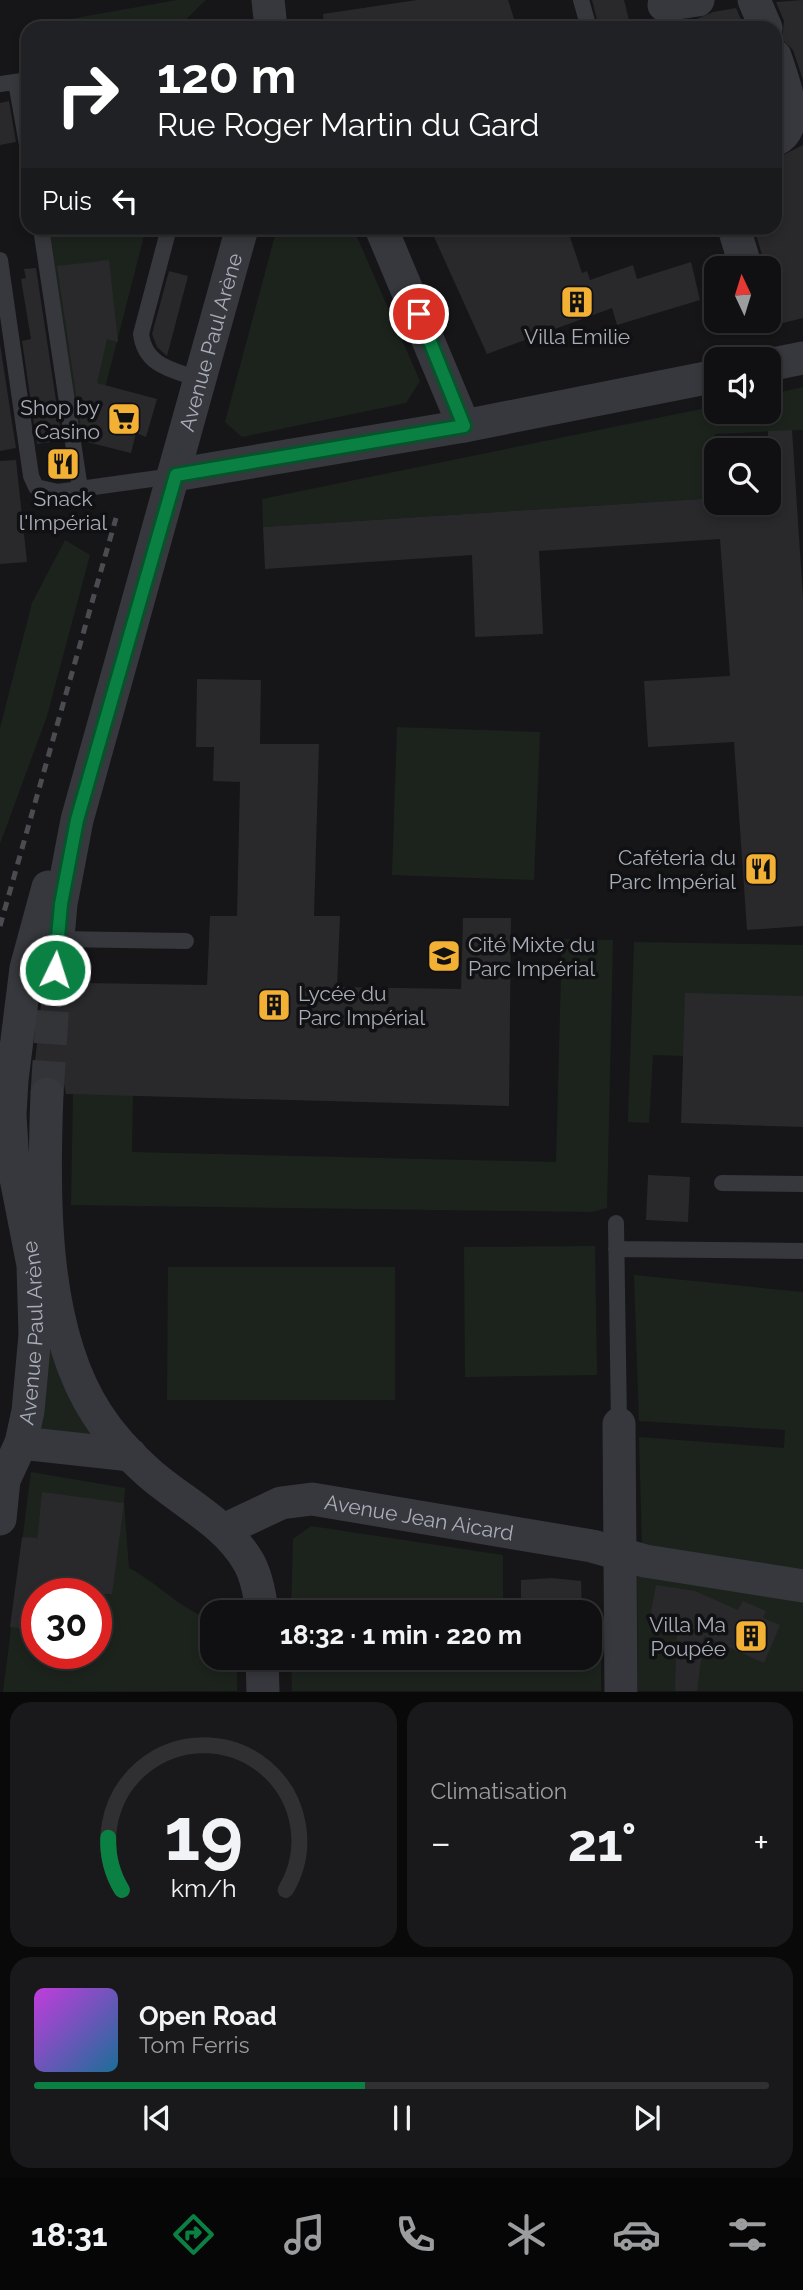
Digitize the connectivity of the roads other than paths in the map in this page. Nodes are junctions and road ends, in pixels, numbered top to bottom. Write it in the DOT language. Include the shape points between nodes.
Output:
graph roads {
  1 [pos="268,0"];
  2 [pos="581,0"];
  3 [pos="698,0"];
  4 [pos="754,0"];
  5 [pos="666,11"];
  6 [pos="270,21"];
  7 [pos="587,21"];
  8 [pos="763,21"];
  9 [pos="782,77"];
  10 [pos="15,82"];
  11 [pos="21,113"];
  12 [pos="782,136"];
  13 [pos="42,235"];
  14 [pos="167,235"];
  15 [pos="240,235"];
  16 [pos="384,235"];
  17 [pos="736,235"];
  18 [pos="742,256"];
  19 [pos="0,260"];
  20 [pos="803,358"];
  21 [pos="781,362"];
  22 [pos="704,378"];
  23 [pos="201,380"];
  24 [pos="464,426"];
  25 [pos="176,475"];
  26 [pos="80,489"];
  27 [pos="77,820"];
  28 [pos="186,941"];
  29 [pos="56,955"];
  30 [pos="47,1094"];
  31 [pos="722,1183"];
  32 [pos="803,1184"];
  33 [pos="616,1223"];
  34 [pos="616,1249"];
  35 [pos="803,1251"];
  36 [pos="619,1423"];
  37 [pos="11,1455"];
  38 [pos="131,1455"];
  39 [pos="0,1519"];
  40 [pos="224,1530"];
  41 [pos="620,1551"];
  42 [pos="803,1586"];
  43 [pos="259,1600"];
  44 [pos="262,1670"];
  45 [pos="263,1692"];
  46 [pos="621,1692"];
  1 -- 6 [label="street"];
  2 -- 7 [label="lane"];
  3 -- 5 [label="street"];
  4 -- 8 [label="street"];
  9 -- 12 [label="street" via="794,123"];
  10 -- 11 [label="lane"];
  13 -- 26 [label="lane"];
  14 -- 23 [label="lane" via="142,345 157,364"];
  15 -- 23 [label="street, Avenue Paul Arène"];
  16 -- 24 [label="street"];
  17 -- 18 [label="street"];
  19 -- 26 [label="lane" via="33,482 44,490"];
  20 -- 21 [label="street"];
  22 -- 24 [label="street"];
  23 -- 25 [label="street, Avenue Paul Arène"];
  24 -- 25 [label="street"];
  25 -- 26 [label="lane"];
  25 -- 27 [label="street, Avenue Paul Arène"];
  27 -- 29 [label="street, Avenue Paul Arène"];
  27 -- 37 [label="street, Avenue Paul Arène" via="54,867 33,936 12,1080 13,1163 29,1233 35,1299 30,1386"];
  28 -- 29 [label="lane"];
  30 -- 38 [label="street, Avenue Paul Arène" via="44,1173 63,1332 85,1396"];
  31 -- 32 [label="lane"];
  33 -- 34 [label="lane"];
  34 -- 35 [label="lane"];
  34 -- 36 [label="lane"];
  36 -- 41 [label="street"];
  37 -- 38 [label="street"];
  37 -- 39 [label="street, Avenue Paul Arène"];
  38 -- 40 [label="street, Avenue Paul Arène"];
  40 -- 41 [label="street, Avenue Jean Aicard" via="281,1503 312,1499"];
  40 -- 43 [label="street, Avenue Paul Arène" via="249,1562"];
  41 -- 42 [label="street, Avenue Jean Aicard" via="645,1561"];
  41 -- 46 [label="street"];
  44 -- 45 [label="street"];
}
